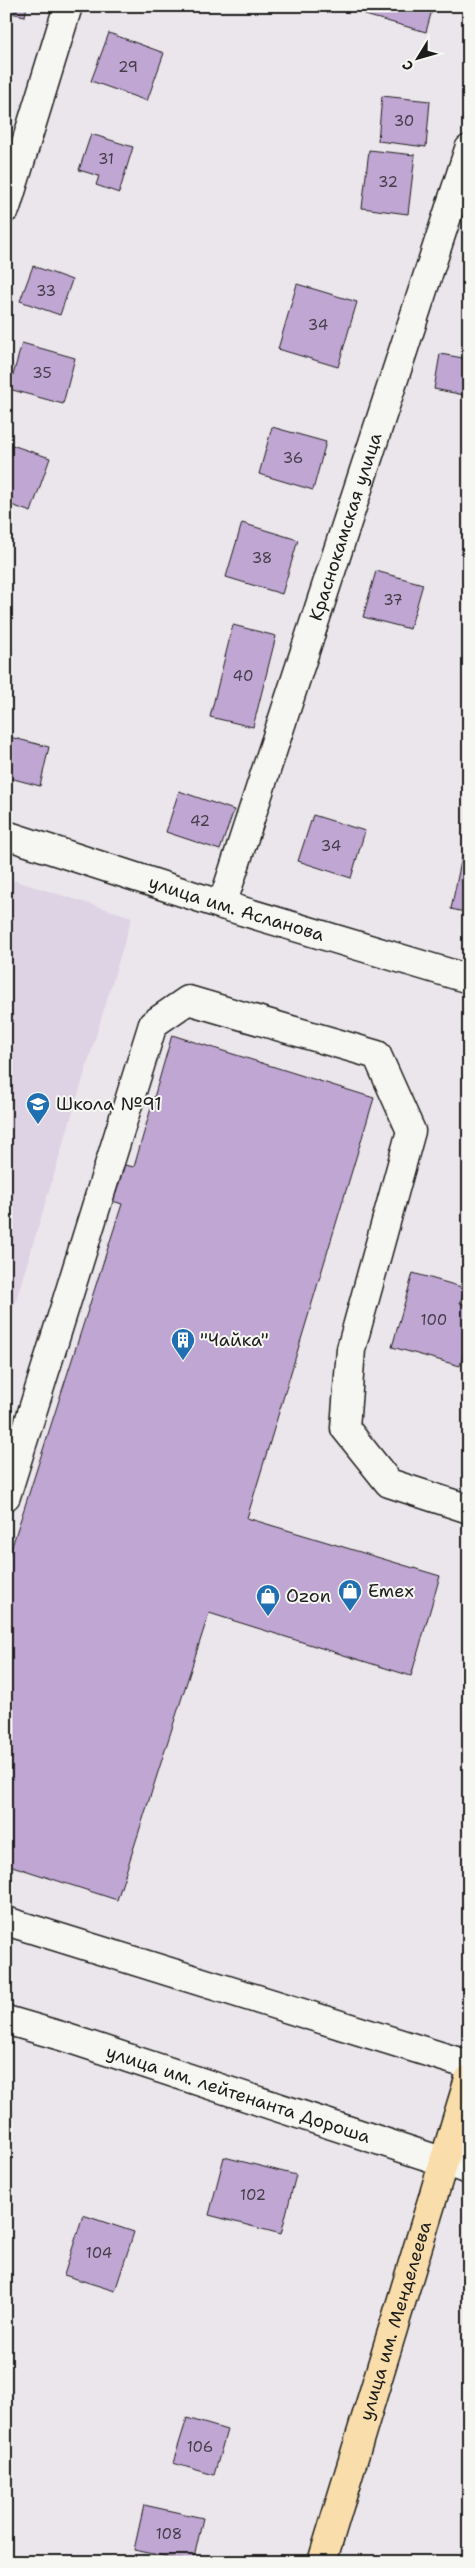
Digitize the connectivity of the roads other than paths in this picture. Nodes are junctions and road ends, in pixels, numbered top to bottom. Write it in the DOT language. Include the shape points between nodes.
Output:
graph roads {
  1 [pos="68,6"];
  2 [pos="469,149"];
  3 [pos="6,208"];
  4 [pos="6,835"];
  5 [pos="222,905"];
  6 [pos="469,979"];
  7 [pos="6,1496"];
  8 [pos="469,1509"];
  9 [pos="6,1921"];
  10 [pos="6,2020"];
  11 [pos="469,2065"];
  12 [pos="469,2079"];
  13 [pos="456,2165"];
  14 [pos="322,2562"];
  1 -- 3 [label="street"];
  2 -- 5 [label="street, Краснокамская улица"];
  4 -- 5 [label="street, улица им. Асланова"];
  5 -- 6 [label="street, улица им. Асланова"];
  7 -- 8 [label="street" via="153,1024 188,1000 377,1055 411,1131 351,1349 345,1428 389,1483"];
  9 -- 11 [label="street"];
  10 -- 13 [label="street, улица им. лейтенанта Дороша"];
  12 -- 13 [label="main road, улица им. Менделеева"];
  13 -- 14 [label="main road, улица им. Менделеева"];
}
